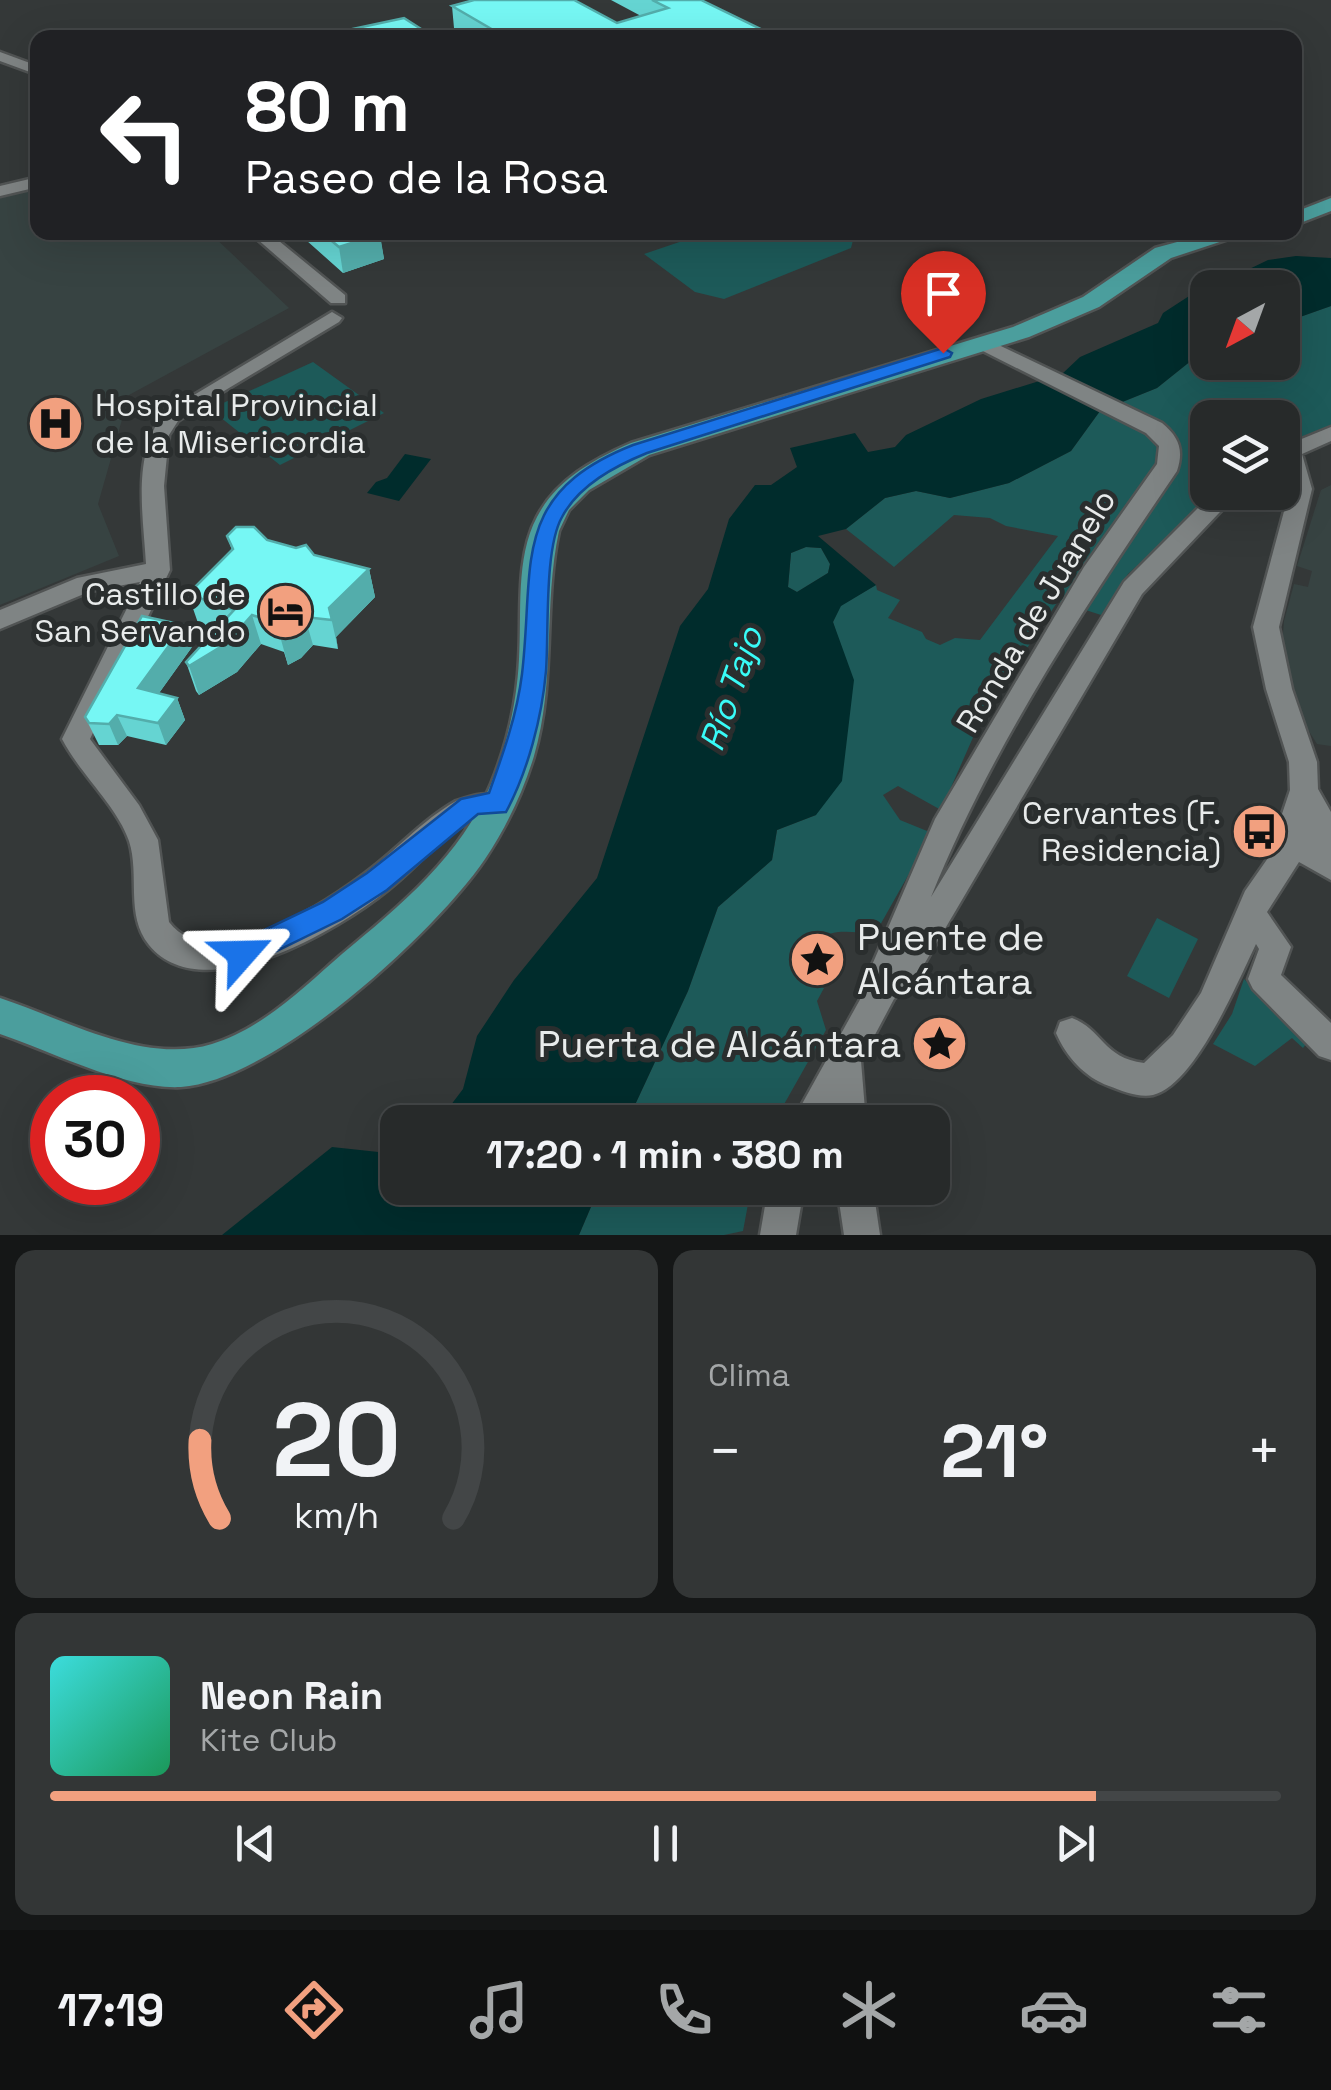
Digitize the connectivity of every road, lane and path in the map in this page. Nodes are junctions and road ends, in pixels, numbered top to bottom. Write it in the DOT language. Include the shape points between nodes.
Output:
graph roads {
  1 [pos="0,56"];
  2 [pos="30,68"];
  3 [pos="30,184"];
  4 [pos="0,191"];
  5 [pos="1331,204"];
  6 [pos="1302,216"];
  7 [pos="266,240"];
  8 [pos="1211,240"];
  9 [pos="996,351"];
  10 [pos="1331,433"];
  11 [pos="1300,447"];
  12 [pos="1210,510"];
  13 [pos="1296,510"];
  14 [pos="152,581"];
  15 [pos="0,620"];
  16 [pos="986,757"];
  17 [pos="1028,766"];
  18 [pos="985,797"];
  19 [pos="497,805"];
  20 [pos="945,827"];
  21 [pos="1304,833"];
  22 [pos="980,846"];
  23 [pos="1330,867"];
  24 [pos="1251,913"];
  25 [pos="883,989"];
  26 [pos="0,1016"];
  27 [pos="1072,1033"];
  28 [pos="1331,1045"];
  29 [pos="844,1056"];
  30 [pos="818,1105"];
  31 [pos="848,1105"];
  32 [pos="783,1205"];
  33 [pos="858,1205"];
  34 [pos="778,1235"];
  35 [pos="862,1235"];
  1 -- 2 [label="street"];
  3 -- 4 [label="street"];
  5 -- 6 [label="main road"];
  7 -- 14 [label="street" via="325,304 298,336 170,417 158,435"];
  8 -- 9 [label="main road" via="1163,253"];
  9 -- 16 [label="street, Ronda de Juanelo" via="1144,423 1169,440 1171,454"];
  9 -- 19 [label="main road" via="640,449 610,461 563,500 542,540 534,676 520,745"];
  10 -- 11 [label="street"];
  12 -- 17 [label="street" via="1133,588"];
  13 -- 21 [label="street" via="1266,627 1304,790 1318,817"];
  14 -- 15 [label="street" via="97,582"];
  14 -- 19 [label="street" via="76,739 144,842 157,932 175,952 204,959 242,954 377,882 470,806"];
  16 -- 18 [label="street, Ronda de Juanelo"];
  16 -- 20 [label="street"];
  17 -- 18 [label="street"];
  17 -- 22 [label="street"];
  18 -- 20 [label="street"];
  18 -- 22 [label="street, Ronda de Juanelo"];
  19 -- 26 [label="main road" via="438,895 305,1011 237,1052 206,1064 152,1066"];
  20 -- 25 [label="street"];
  21 -- 23 [label="street"];
  21 -- 24 [label="street"];
  22 -- 25 [label="street" via="905,968"];
  24 -- 27 [label="street" via="1212,1003 1185,1046 1150,1080 1123,1077 1094,1062"];
  24 -- 28 [label="street" via="1275,947 1264,978"];
  25 -- 29 [label="street"];
  29 -- 30 [label="street"];
  29 -- 31 [label="street"];
  32 -- 34 [label="street"];
  33 -- 35 [label="street"];
}
